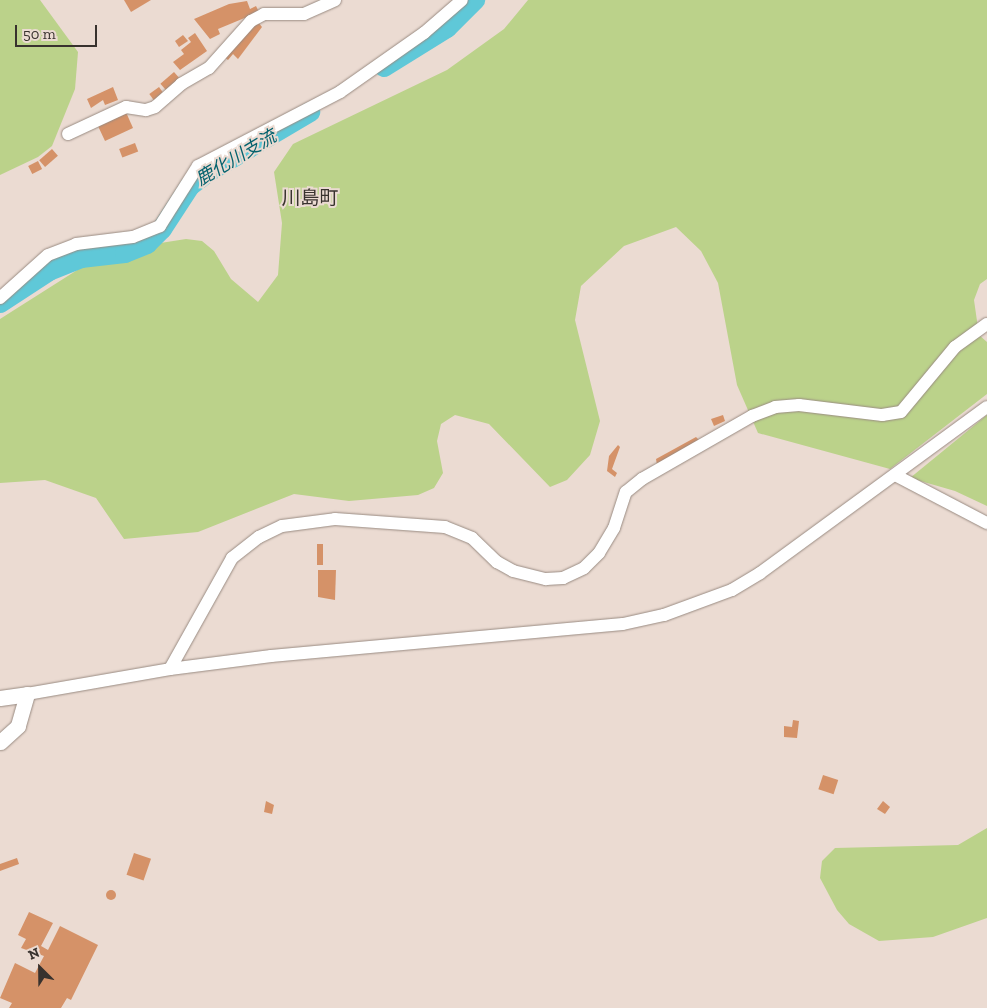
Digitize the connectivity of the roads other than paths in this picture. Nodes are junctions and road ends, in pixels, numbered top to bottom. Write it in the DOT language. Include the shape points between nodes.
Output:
graph roads {
  1 [pos="335,0"];
  2 [pos="462,0"];
  3 [pos="68,134"];
  4 [pos="0,298"];
  5 [pos="987,324"];
  6 [pos="987,407"];
  7 [pos="895,475"];
  8 [pos="987,523"];
  9 [pos="170,669"];
  10 [pos="27,694"];
  11 [pos="0,698"];
  12 [pos="0,742"];
  1 -- 3 [label="street" via="304,14 264,14 251,22 209,68 181,84 155,107 146,110 126,107"];
  2 -- 4 [label="street" via="424,33 340,92 198,166 160,226 133,237 76,244 48,255"];
  5 -- 9 [label="street" via="955,347 901,412 882,415 799,405 775,407 752,416 642,479 626,492 614,528 600,553 584,568 563,578 546,580 513,570 497,562 472,538 445,527 335,519 282,526 259,537 232,558"];
  6 -- 7 [label="street"];
  7 -- 8 [label="street"];
  7 -- 9 [label="street" via="746,582 695,606 664,615 623,624 280,655"];
  9 -- 10 [label="street"];
  10 -- 11 [label="street"];
  10 -- 12 [label="street" via="18,726"];
}
